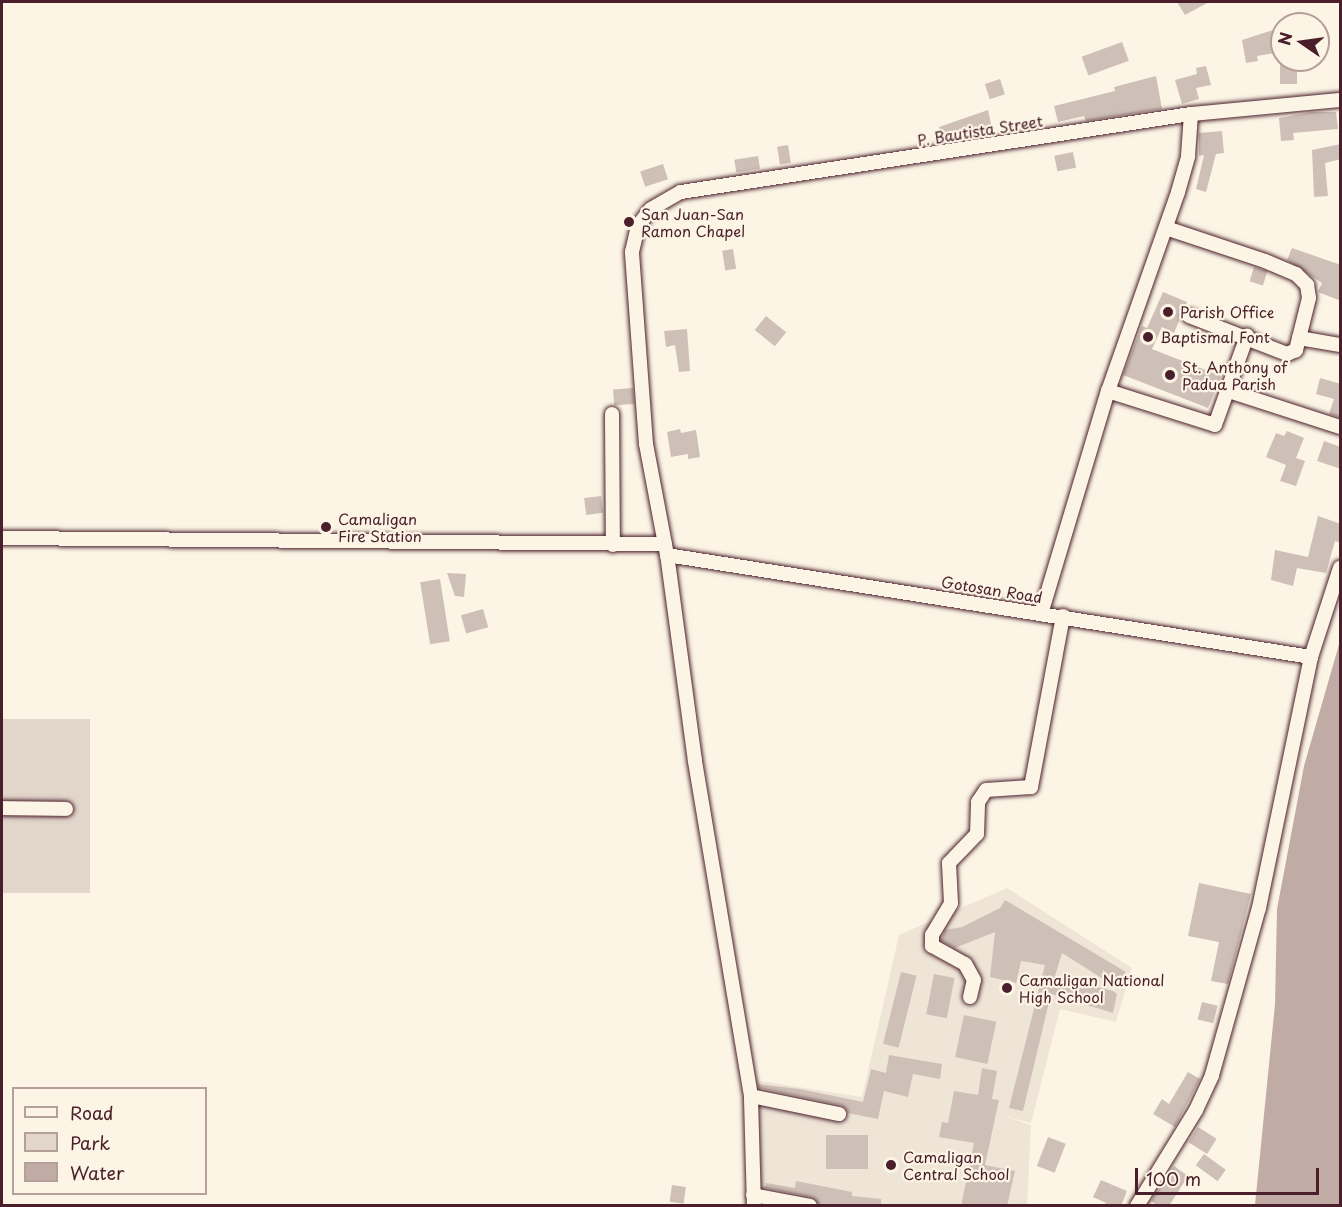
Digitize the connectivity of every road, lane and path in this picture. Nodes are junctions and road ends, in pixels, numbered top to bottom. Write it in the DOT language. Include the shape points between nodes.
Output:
graph roads {
  1 [pos="1341,100"];
  2 [pos="1191,114"];
  3 [pos="1166,228"];
  4 [pos="1189,316"];
  5 [pos="1247,336"];
  6 [pos="1299,338"];
  7 [pos="1341,345"];
  8 [pos="1108,391"];
  9 [pos="1229,391"];
  10 [pos="612,414"];
  11 [pos="1341,427"];
  12 [pos="2,538"];
  13 [pos="613,545"];
  14 [pos="666,549"];
  15 [pos="1341,568"];
  16 [pos="1041,614"];
  17 [pos="1063,616"];
  18 [pos="1311,657"];
  19 [pos="2,808"];
  20 [pos="66,809"];
  21 [pos="970,997"];
  22 [pos="751,1096"];
  23 [pos="839,1114"];
  24 [pos="753,1200"];
  25 [pos="810,1206"];
  26 [pos="1137,1206"];
  1 -- 2 [label="street, P. Bautista Street"];
  2 -- 3 [label="street" via="1188,156"];
  2 -- 14 [label="street, P. Bautista Street" via="681,192 651,209 638,225 632,252 646,444"];
  3 -- 6 [label="street" via="1296,274 1307,285 1309,298"];
  3 -- 8 [label="street"];
  4 -- 5 [label="street"];
  5 -- 6 [label="street" via="1287,354 1296,350"];
  5 -- 9 [label="street"];
  6 -- 7 [label="street"];
  8 -- 9 [label="street" via="1215,425"];
  8 -- 16 [label="street"];
  9 -- 11 [label="street"];
  10 -- 13 [label="street"];
  12 -- 13 [label="street, Gotosan Road"];
  13 -- 14 [label="street, Gotosan Road"];
  14 -- 16 [label="street, Gotosan Road"];
  14 -- 22 [label="street" via="695,761"];
  15 -- 18 [label="street"];
  16 -- 17 [label="street, Gotosan Road"];
  17 -- 18 [label="street, Gotosan Road"];
  17 -- 21 [label="street" via="1031,787 986,790 978,802 977,834 948,863 951,903 932,935 932,945 965,964 974,980"];
  18 -- 26 [label="street" via="1259,908 1218,1057 1196,1110"];
  19 -- 20 [label="street"];
  22 -- 23 [label="street"];
  22 -- 24 [label="street"];
  24 -- 25 [label="street"];
}
